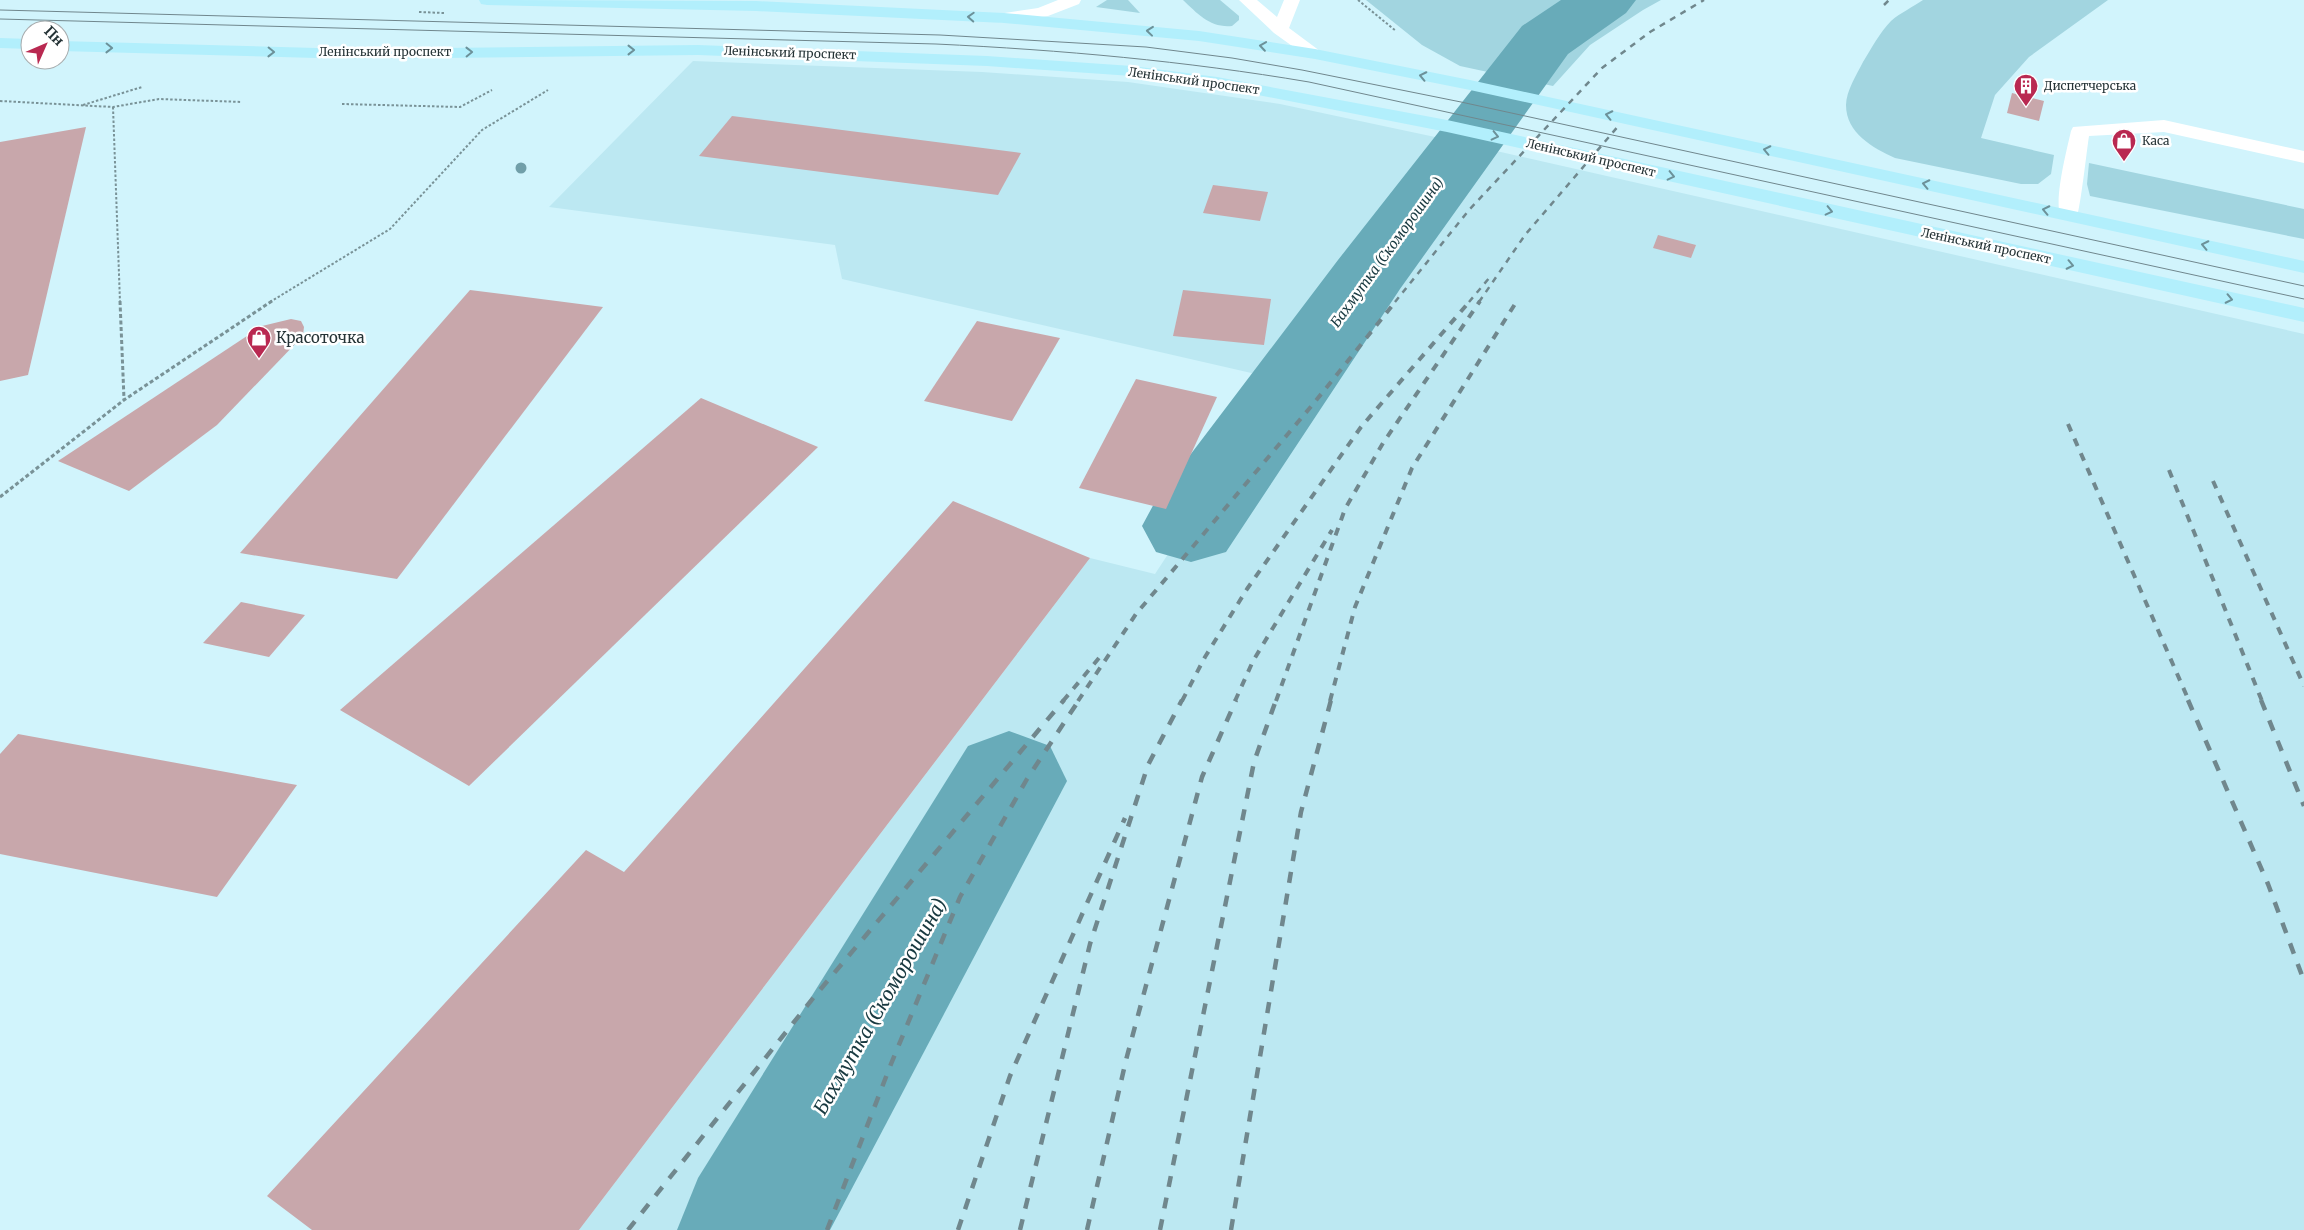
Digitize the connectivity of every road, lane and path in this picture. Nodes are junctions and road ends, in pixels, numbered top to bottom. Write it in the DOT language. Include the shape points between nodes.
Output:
graph roads {
  1 [pos="487,0"];
  2 [pos="1073,0"];
  3 [pos="1246,0"];
  4 [pos="1292,0"];
  5 [pos="1004,18"];
  6 [pos="1280,29"];
  7 [pos="0,43"];
  8 [pos="20,44"];
  9 [pos="70,46"];
  10 [pos="1315,54"];
  11 [pos="553,87"];
  12 [pos="494,89"];
  13 [pos="0,101"];
  14 [pos="242,102"];
  15 [pos="342,104"];
  16 [pos="113,107"];
  17 [pos="2304,157"];
  18 [pos="2069,215"];
  19 [pos="2304,267"];
  20 [pos="2304,315"];
  21 [pos="124,400"];
  22 [pos="0,497"];
  5 -- 1 [label="main road, one-way" via="756,6"];
  2 -- 5 [label="street" via="1042,12"];
  3 -- 6 [label="street"];
  4 -- 6 [label="street"];
  10 -- 5 [label="main road, one-way" via="1198,36"];
  6 -- 10 [label="street"];
  7 -- 8 [label="main road"];
  9 -- 20 [label="main road, Ленінський проспект, one-way" via="352,54 698,50 987,61 1132,71 1217,82 1448,126"];
  18 -- 10 [label="main road, one-way"];
  11 -- 21 [label="path" via="482,130 390,229 268,303"];
  12 -- 15 [label="path" via="460,107"];
  13 -- 16 [label="path"];
  14 -- 16 [label="path" via="159,99"];
  16 -- 21 [label="path"];
  17 -- 18 [label="street" via="2164,126 2080,132"];
  19 -- 18 [label="main road, one-way"];
  21 -- 22 [label="path"];
}
